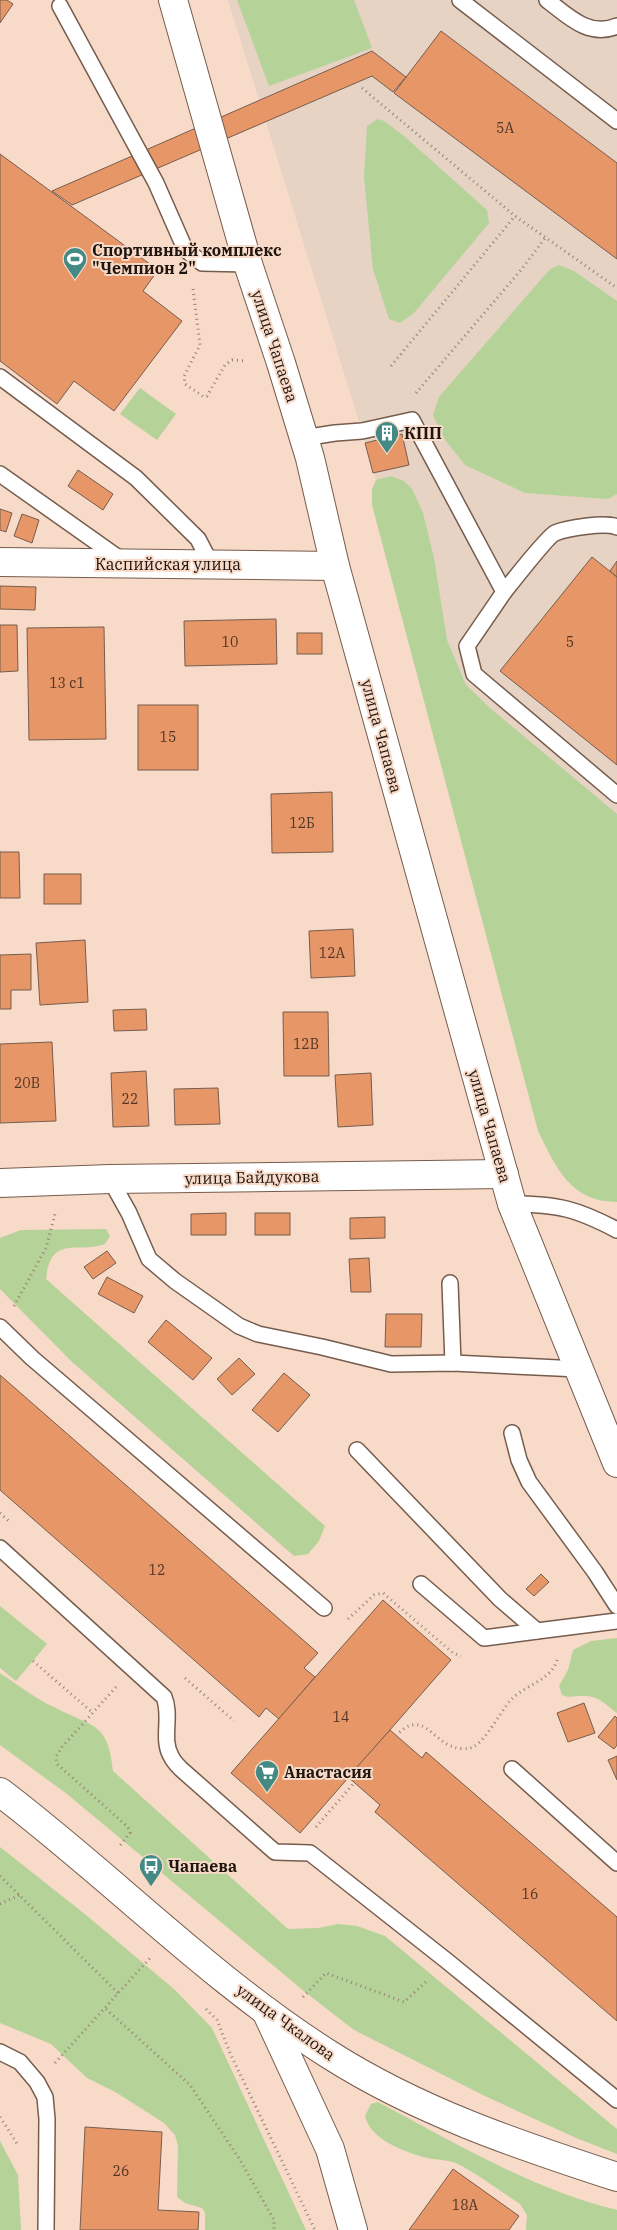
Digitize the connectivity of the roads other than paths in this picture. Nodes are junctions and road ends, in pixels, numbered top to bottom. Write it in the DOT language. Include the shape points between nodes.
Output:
graph roads {
  1 [pos="173,0"];
  2 [pos="460,0"];
  3 [pos="547,0"];
  4 [pos="60,6"];
  5 [pos="617,26"];
  6 [pos="617,121"];
  7 [pos="248,264"];
  8 [pos="0,377"];
  9 [pos="303,438"];
  10 [pos="0,474"];
  11 [pos="617,527"];
  12 [pos="0,562"];
  13 [pos="128,564"];
  14 [pos="211,564"];
  15 [pos="336,566"];
  16 [pos="504,592"];
  17 [pos="617,795"];
  18 [pos="504,1174"];
  19 [pos="110,1179"];
  20 [pos="0,1183"];
  21 [pos="512,1204"];
  22 [pos="617,1230"];
  23 [pos="450,1283"];
  24 [pos="1,1328"];
  25 [pos="453,1363"];
  26 [pos="579,1369"];
  27 [pos="512,1433"];
  28 [pos="357,1450"];
  29 [pos="617,1463"];
  30 [pos="0,1548"];
  31 [pos="421,1584"];
  32 [pos="617,1606"];
  33 [pos="324,1608"];
  34 [pos="617,1621"];
  35 [pos="537,1631"];
  36 [pos="512,1769"];
  37 [pos="0,1792"];
  38 [pos="617,1863"];
  39 [pos="266,2011"];
  40 [pos="0,2052"];
  41 [pos="617,2100"];
  42 [pos="617,2177"];
  43 [pos="46,2230"];
  44 [pos="354,2230"];
  1 -- 7 [label="main road, улица Чапаева"];
  2 -- 6 [label="lane"];
  3 -- 5 [label="lane" via="583,27 607,30"];
  4 -- 7 [label="lane" via="156,183 185,249 202,263"];
  7 -- 9 [label="main road, улица Чапаева"];
  8 -- 14 [label="lane" via="136,478 198,540"];
  9 -- 15 [label="main road, улица Чапаева"];
  9 -- 16 [label="lane" via="362,431 412,420"];
  10 -- 13 [label="lane"];
  11 -- 16 [label="lane" via="589,526 554,533"];
  12 -- 13 [label="main road, Каспийская улица"];
  13 -- 14 [label="main road, Каспийская улица"];
  14 -- 15 [label="main road, Каспийская улица"];
  15 -- 18 [label="main road, улица Чапаева"];
  16 -- 17 [label="lane" via="467,646 474,674"];
  18 -- 19 [label="main road, улица Байдукова"];
  18 -- 21 [label="main road, улица Чапаева"];
  19 -- 20 [label="main road, улица Байдукова"];
  19 -- 25 [label="lane" via="149,1259 239,1326 279,1340 391,1364"];
  21 -- 22 [label="lane" via="546,1204 584,1213"];
  21 -- 26 [label="main road, улица Чапаева"];
  23 -- 25 [label="lane"];
  24 -- 33 [label="lane"];
  25 -- 26 [label="lane"];
  26 -- 29 [label="main road, улица Чапаева"];
  27 -- 32 [label="lane" via="529,1482"];
  28 -- 35 [label="lane" via="500,1599"];
  30 -- 41 [label="lane" via="164,1697 168,1712 167,1747 171,1757 202,1788 275,1852 310,1853"];
  31 -- 35 [label="lane" via="484,1638"];
  34 -- 35 [label="lane"];
  36 -- 38 [label="lane"];
  37 -- 39 [label="main road, улица Чкалова"];
  39 -- 42 [label="main road, улица Чкалова" via="378,2083 454,2120 526,2148"];
  39 -- 44 [label="main road" via="330,2149"];
  40 -- 43 [label="lane" via="20,2062 45,2097"];
}
